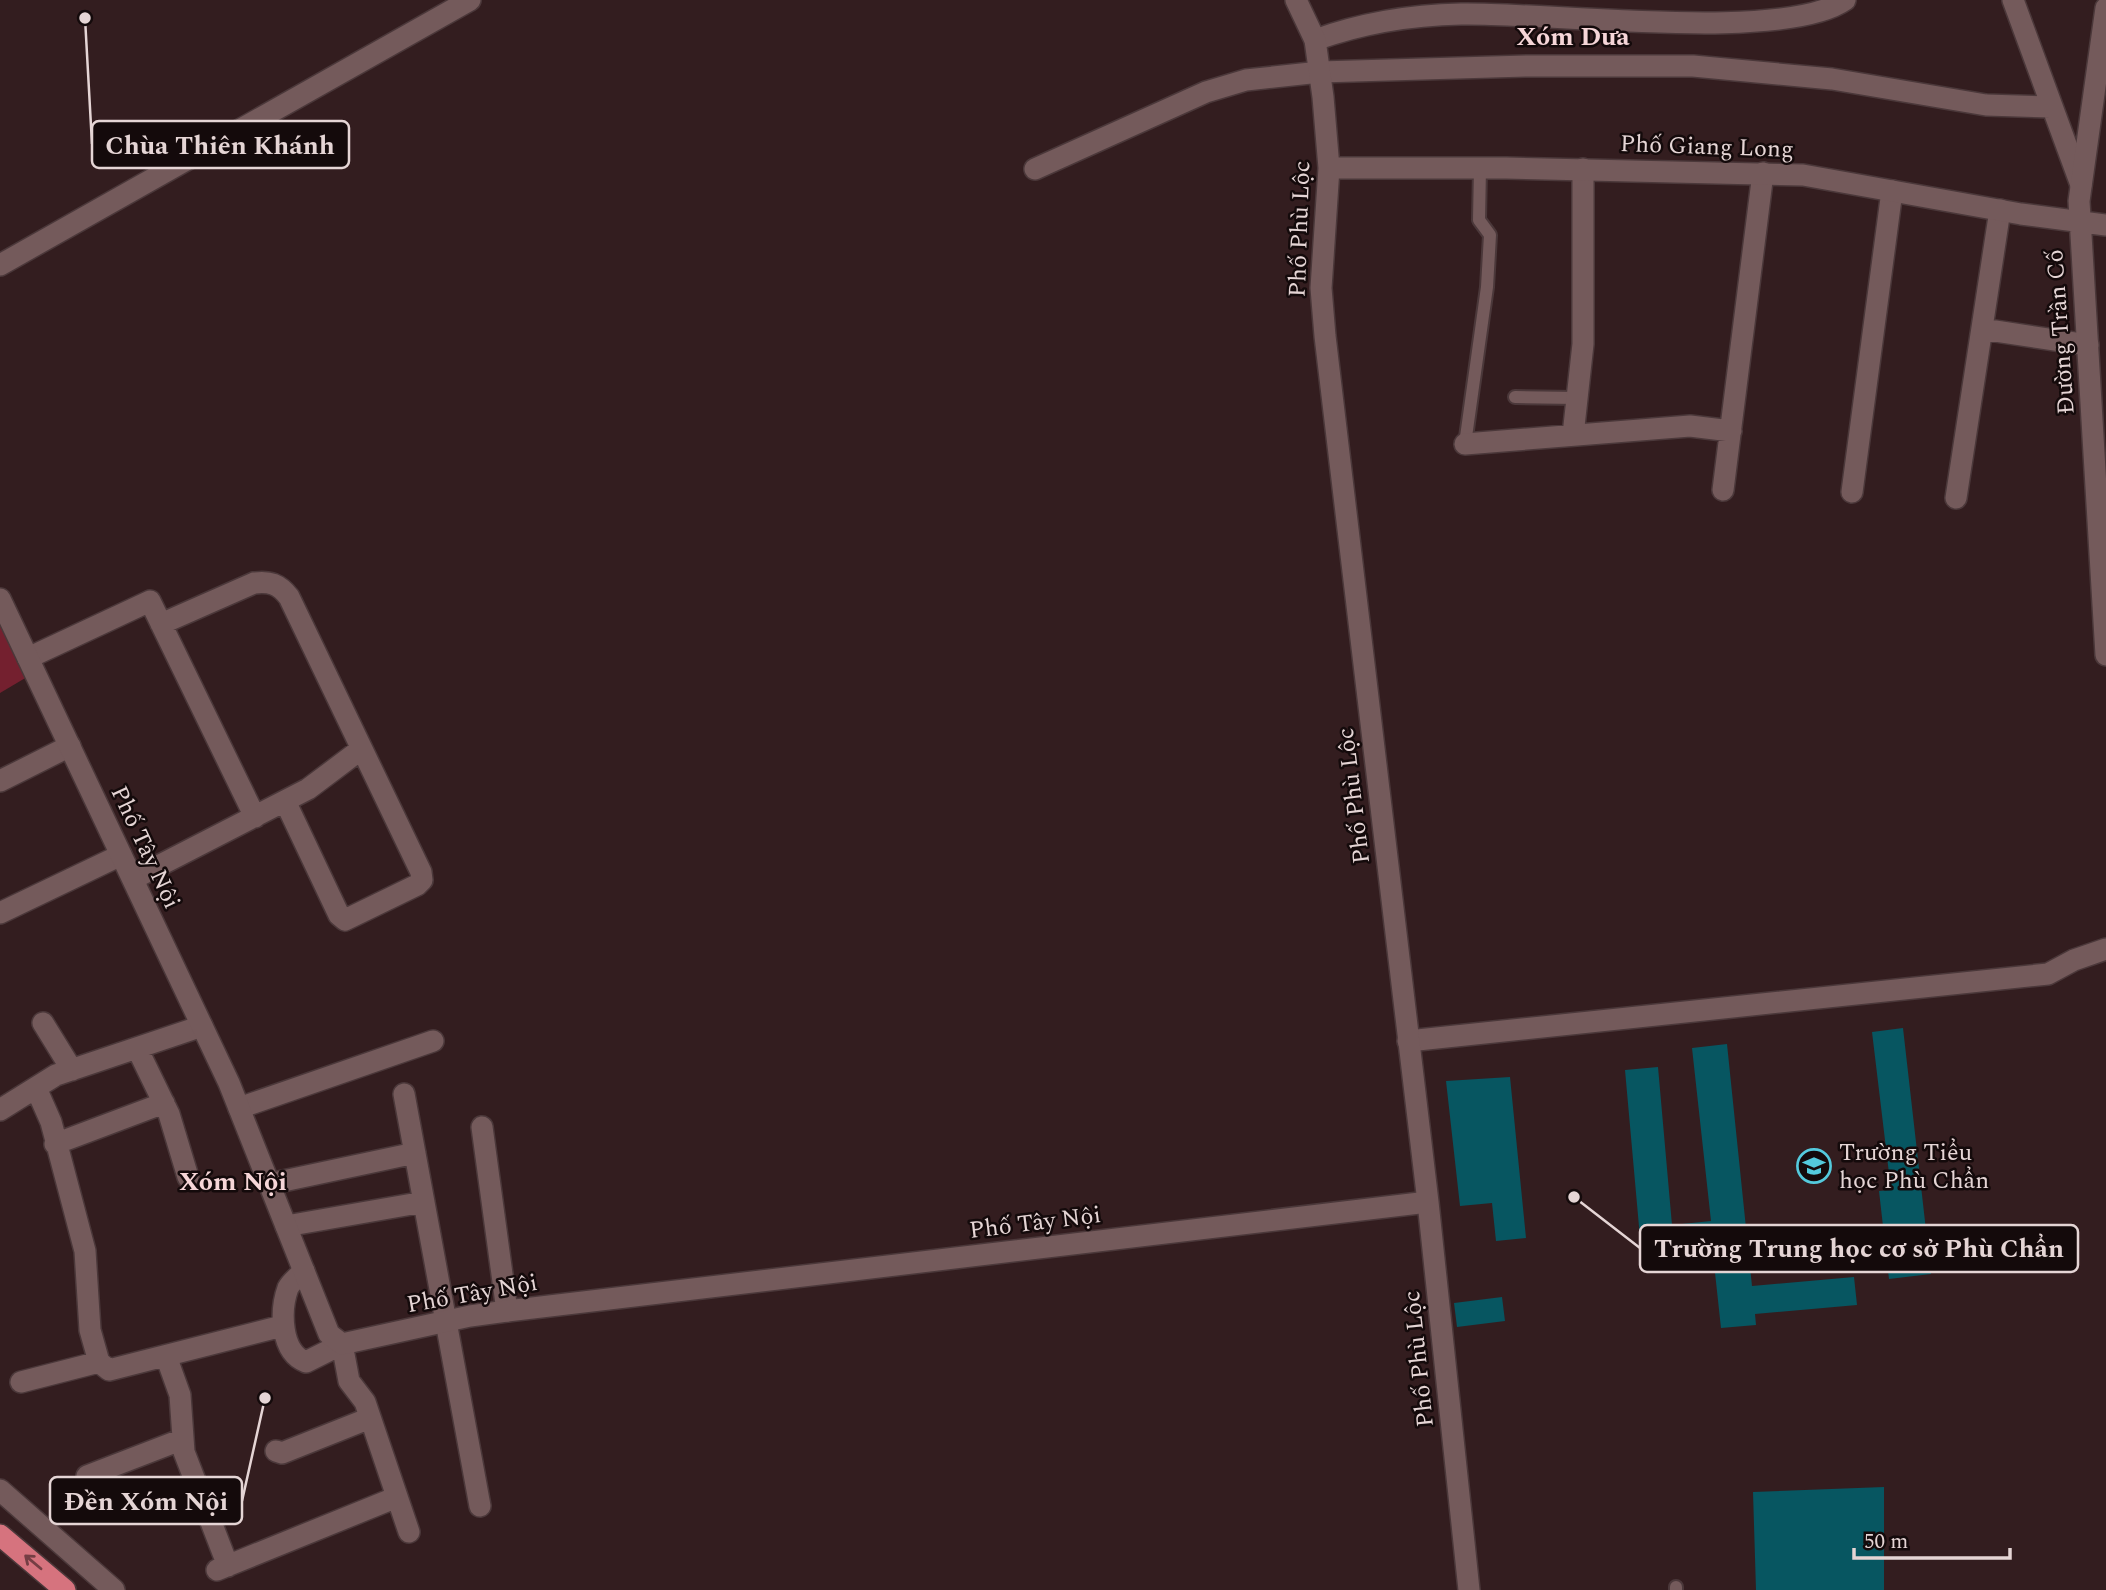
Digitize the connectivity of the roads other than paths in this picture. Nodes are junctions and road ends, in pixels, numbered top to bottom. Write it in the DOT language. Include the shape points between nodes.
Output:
graph roads {
  1 [pos="1296,0"];
  2 [pos="1845,0"];
  3 [pos="2013,0"];
  4 [pos="460,3"];
  5 [pos="2106,8"];
  6 [pos="1315,40"];
  7 [pos="1320,72"];
  8 [pos="2051,107"];
  9 [pos="1329,168"];
  10 [pos="1480,168"];
  11 [pos="1035,169"];
  12 [pos="1583,169"];
  13 [pos="1763,173"];
  14 [pos="2081,185"];
  15 [pos="1892,191"];
  16 [pos="2000,211"];
  17 [pos="2080,219"];
  18 [pos="2106,225"];
  19 [pos="0,265"];
  20 [pos="1982,329"];
  21 [pos="2088,345"];
  22 [pos="1516,397"];
  23 [pos="1577,398"];
  24 [pos="1731,430"];
  25 [pos="1573,435"];
  26 [pos="1465,444"];
  27 [pos="1723,490"];
  28 [pos="1853,492"];
  29 [pos="1956,498"];
  30 [pos="0,599"];
  31 [pos="161,624"];
  32 [pos="2106,655"];
  33 [pos="28,658"];
  34 [pos="70,746"];
  35 [pos="360,750"];
  36 [pos="0,781"];
  37 [pos="285,801"];
  38 [pos="255,817"];
  39 [pos="121,855"];
  40 [pos="132,879"];
  41 [pos="0,914"];
  42 [pos="2106,949"];
  43 [pos="43,1023"];
  44 [pos="202,1026"];
  45 [pos="433,1041"];
  46 [pos="1408,1041"];
  47 [pos="137,1048"];
  48 [pos="72,1070"];
  49 [pos="36,1088"];
  50 [pos="404,1094"];
  51 [pos="164,1103"];
  52 [pos="239,1108"];
  53 [pos="0,1110"];
  54 [pos="482,1128"];
  55 [pos="55,1144"];
  56 [pos="415,1153"];
  57 [pos="188,1177"];
  58 [pos="269,1184"];
  59 [pos="424,1202"];
  60 [pos="1428,1202"];
  61 [pos="286,1226"];
  62 [pos="304,1271"];
  63 [pos="507,1311"];
  64 [pos="446,1321"];
  65 [pos="282,1326"];
  66 [pos="342,1344"];
  67 [pos="166,1356"];
  68 [pos="99,1362"];
  69 [pos="21,1382"];
  70 [pos="370,1418"];
  71 [pos="183,1439"];
  72 [pos="276,1451"];
  73 [pos="87,1476"];
  74 [pos="0,1490"];
  75 [pos="397,1497"];
  76 [pos="480,1506"];
  77 [pos="409,1532"];
  78 [pos="0,1535"];
  79 [pos="65,1590"];
  80 [pos="114,1590"];
  81 [pos="1469,1590"];
  1 -- 6 [label="street, Phố Phù Lộc"];
  2 -- 6 [label="street" via="1831,10 1793,17 1712,23 1458,14 1360,24"];
  3 -- 8 [label="street"];
  4 -- 19 [label="street"];
  5 -- 14 [label="street, Đường Trần Cố"];
  6 -- 7 [label="street, Phố Phù Lộc"];
  7 -- 8 [label="street" via="1693,66 1832,79 1986,105"];
  7 -- 9 [label="street, Phố Phù Lộc"];
  7 -- 11 [label="street" via="1246,80 1206,92"];
  8 -- 14 [label="street"];
  9 -- 10 [label="street, Phố Giang Long"];
  9 -- 46 [label="street, Phố Phù Lộc" via="1321,288"];
  10 -- 12 [label="street, Phố Giang Long"];
  10 -- 26 [label="lane" via="1479,220 1490,235"];
  12 -- 13 [label="street, Phố Giang Long"];
  12 -- 23 [label="street" via="1583,344"];
  13 -- 15 [label="street, Phố Giang Long" via="1803,175"];
  13 -- 24 [label="street"];
  14 -- 17 [label="street, Đường Trần Cố"];
  15 -- 16 [label="street, Phố Giang Long"];
  15 -- 28 [label="street"];
  16 -- 17 [label="street, Phố Giang Long"];
  16 -- 20 [label="street"];
  17 -- 18 [label="street, Phố Giang Long"];
  17 -- 21 [label="street, Đường Trần Cố"];
  20 -- 21 [label="street"];
  20 -- 29 [label="street"];
  21 -- 32 [label="street, Đường Trần Cố"];
  22 -- 23 [label="lane"];
  23 -- 25 [label="street"];
  24 -- 25 [label="street" via="1690,426"];
  24 -- 27 [label="street"];
  25 -- 26 [label="street"];
  30 -- 33 [label="street, Phố Tây Nội"];
  31 -- 33 [label="street" via="149,601"];
  31 -- 35 [label="street" via="254,583 268,581 281,587"];
  31 -- 38 [label="street"];
  33 -- 34 [label="street, Phố Tây Nội"];
  34 -- 36 [label="street"];
  34 -- 39 [label="street, Phố Tây Nội"];
  35 -- 37 [label="street"];
  35 -- 37 [label="street" via="421,872 417,885 345,920"];
  37 -- 38 [label="street"];
  38 -- 40 [label="street"];
  39 -- 40 [label="street, Phố Tây Nội"];
  39 -- 41 [label="street"];
  40 -- 44 [label="street, Phố Tây Nội"];
  42 -- 46 [label="street" via="2048,974"];
  43 -- 48 [label="street"];
  44 -- 47 [label="street"];
  44 -- 52 [label="street, Phố Tây Nội"];
  45 -- 52 [label="street"];
  46 -- 60 [label="street, Phố Phù Lộc"];
  47 -- 48 [label="street"];
  47 -- 51 [label="street"];
  48 -- 49 [label="street"];
  49 -- 53 [label="street"];
  49 -- 55 [label="street"];
  50 -- 56 [label="street"];
  51 -- 55 [label="street"];
  51 -- 57 [label="street"];
  52 -- 58 [label="street, Phố Tây Nội"];
  54 -- 63 [label="street"];
  55 -- 68 [label="street" via="85,1251 90,1330"];
  56 -- 58 [label="street"];
  56 -- 59 [label="street"];
  58 -- 61 [label="street, Phố Tây Nội"];
  59 -- 61 [label="street"];
  59 -- 64 [label="street"];
  60 -- 63 [label="street, Phố Tây Nội"];
  60 -- 81 [label="street, Phố Phù Lộc"];
  61 -- 62 [label="street, Phố Tây Nội"];
  62 -- 65 [label="street" via="289,1287"];
  62 -- 66 [label="street, Phố Tây Nội" via="329,1334"];
  63 -- 64 [label="street, Phố Tây Nội"];
  64 -- 66 [label="street, Phố Tây Nội"];
  64 -- 76 [label="street"];
  65 -- 66 [label="street" via="296,1358 306,1362"];
  65 -- 67 [label="street"];
  66 -- 70 [label="street" via="349,1381 365,1402"];
  67 -- 68 [label="street" via="109,1370"];
  67 -- 71 [label="street" via="180,1395"];
  68 -- 69 [label="street"];
  70 -- 72 [label="street" via="282,1453"];
  70 -- 75 [label="street"];
  71 -- 73 [label="street"];
  71 -- 75 [label="street" via="222,1568"];
  74 -- 80 [label="street"];
  75 -- 77 [label="street"];
  79 -- 78 [label="highway, one-way"];
}
